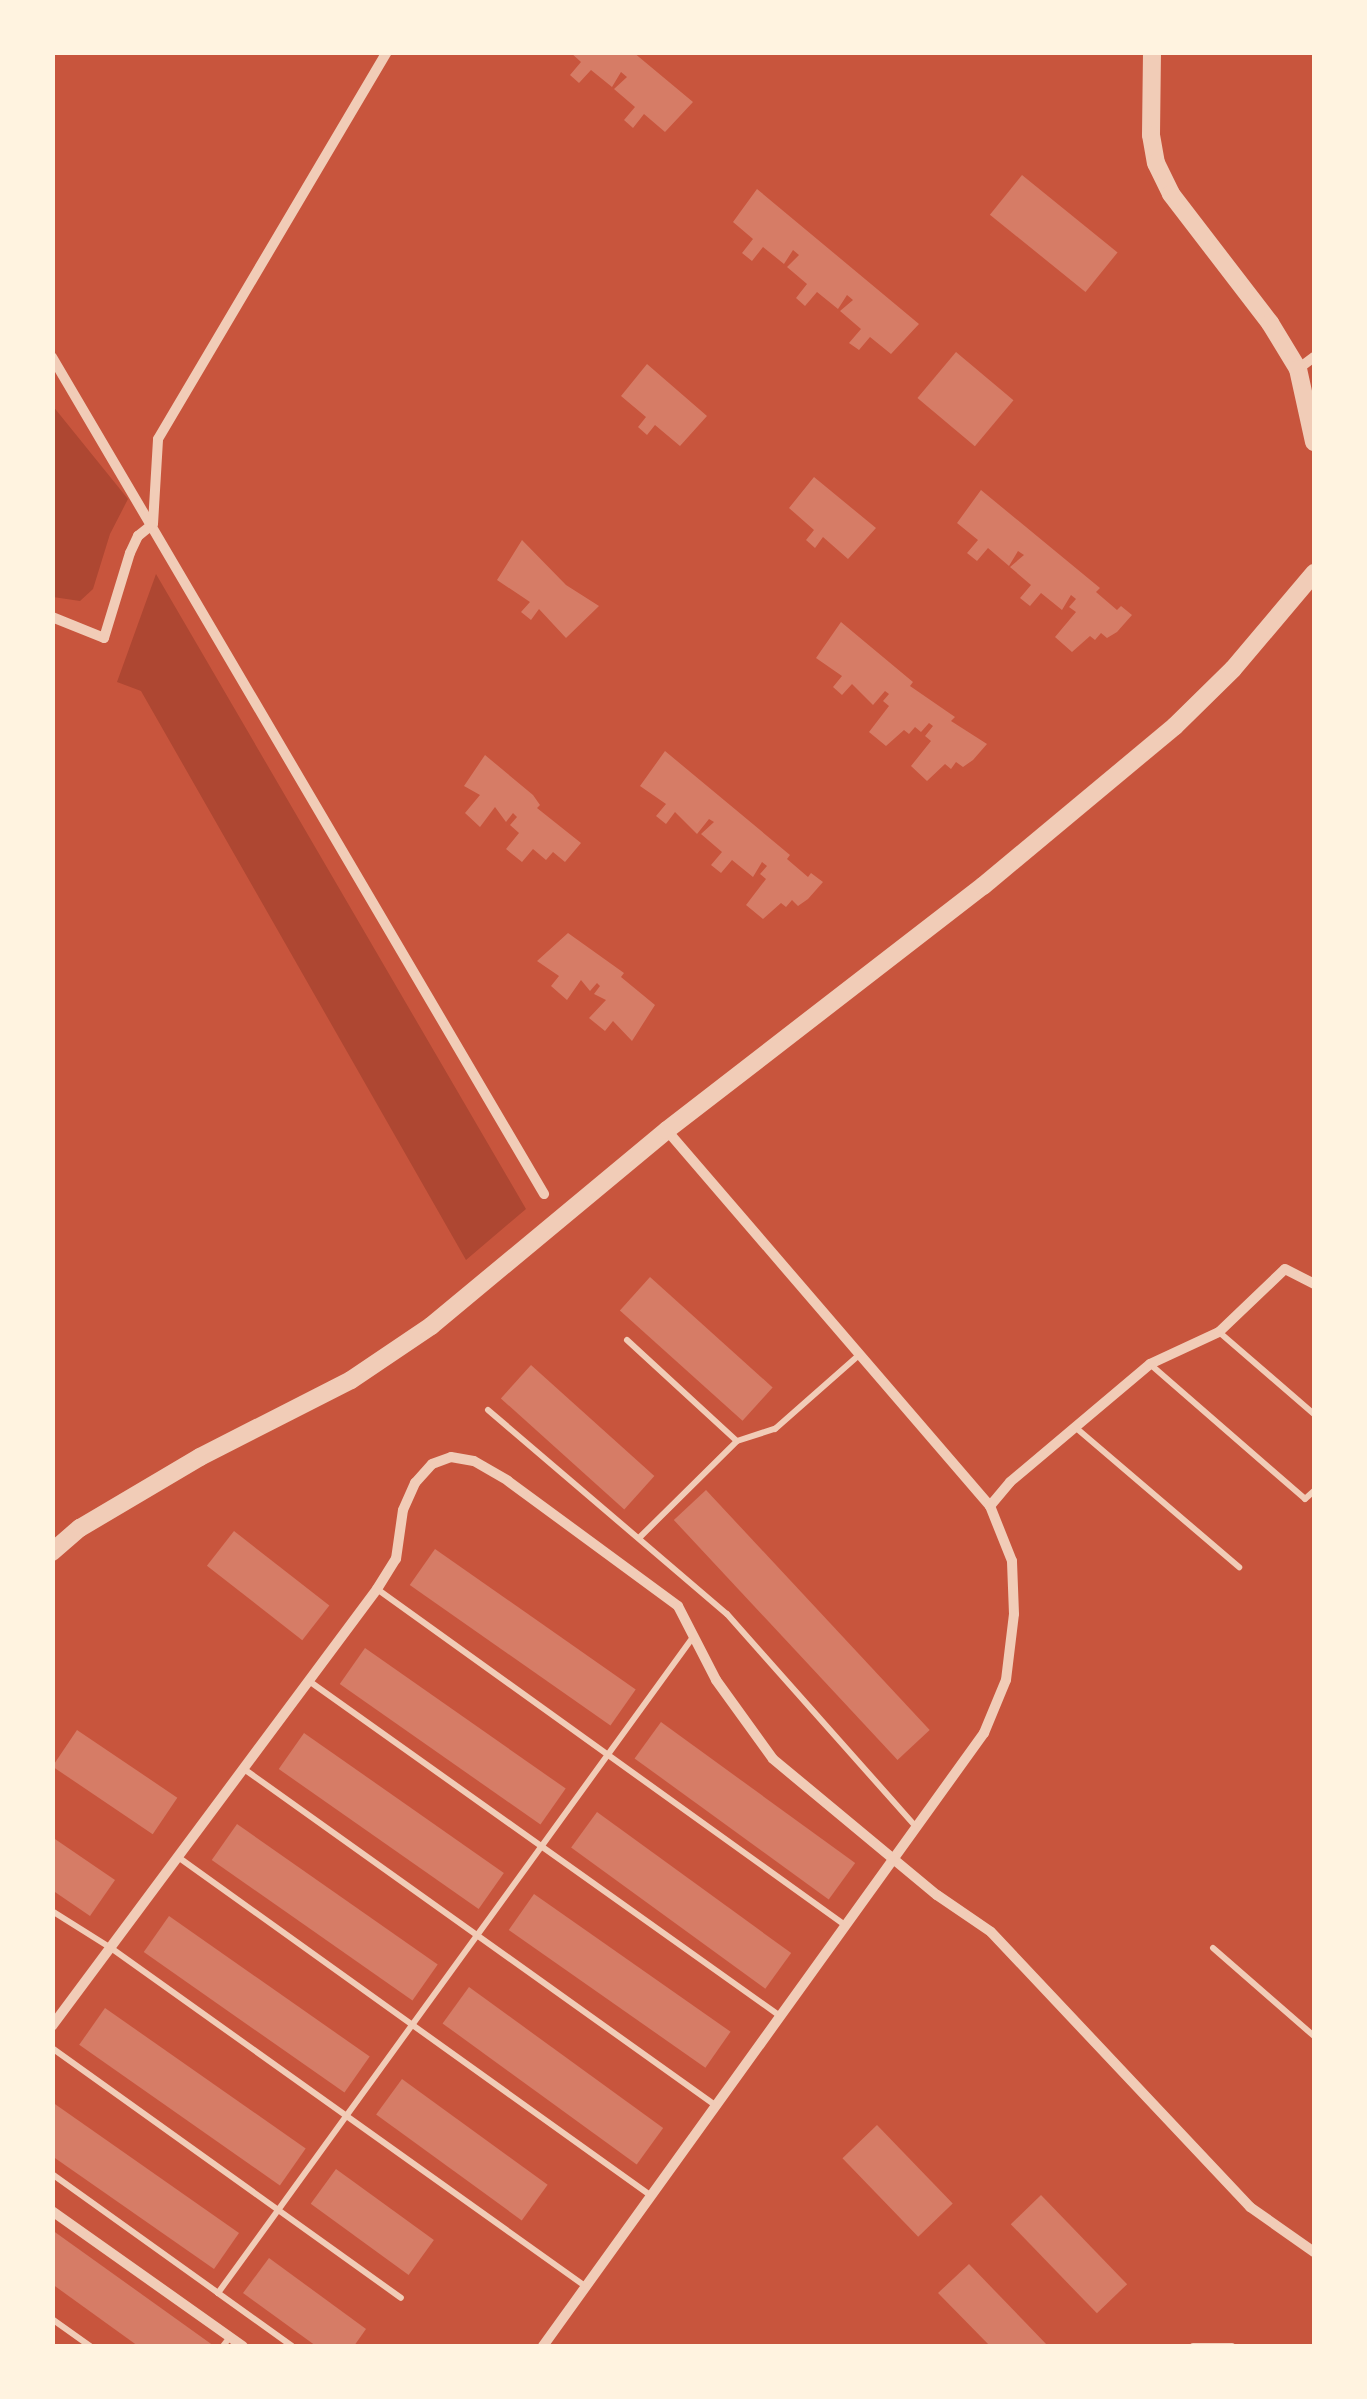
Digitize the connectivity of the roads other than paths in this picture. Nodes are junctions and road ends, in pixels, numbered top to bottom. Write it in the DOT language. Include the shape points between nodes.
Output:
graph roads {
  1 [pos="387,52"];
  2 [pos="1152,52"];
  3 [pos="52,357"];
  4 [pos="1314,357"];
  5 [pos="1298,369"];
  6 [pos="1314,442"];
  7 [pos="154,524"];
  8 [pos="1314,573"];
  9 [pos="52,617"];
  10 [pos="667,1130"];
  11 [pos="544,1194"];
  12 [pos="1314,1284"];
  13 [pos="1219,1332"];
  14 [pos="627,1340"];
  15 [pos="860,1354"];
  16 [pos="1150,1364"];
  17 [pos="488,1410"];
  18 [pos="1314,1414"];
  19 [pos="1075,1427"];
  20 [pos="737,1441"];
  21 [pos="1314,1491"];
  22 [pos="990,1506"];
  23 [pos="640,1536"];
  24 [pos="52,1552"];
  25 [pos="1240,1567"];
  26 [pos="377,1589"];
  27 [pos="696,1634"];
  28 [pos="309,1681"];
  29 [pos="609,1754"];
  30 [pos="244,1769"];
  31 [pos="916,1828"];
  32 [pos="541,1846"];
  33 [pos="178,1857"];
  34 [pos="896,1858"];
  35 [pos="52,1911"];
  36 [pos="846,1926"];
  37 [pos="477,1935"];
  38 [pos="111,1948"];
  39 [pos="1213,1948"];
  40 [pos="781,2017"];
  41 [pos="412,2025"];
  42 [pos="52,2026"];
  43 [pos="1314,2036"];
  44 [pos="52,2048"];
  45 [pos="716,2106"];
  46 [pos="347,2114"];
  47 [pos="52,2174"];
  48 [pos="652,2196"];
  49 [pos="278,2210"];
  50 [pos="52,2211"];
  51 [pos="1314,2252"];
  52 [pos="586,2286"];
  53 [pos="218,2293"];
  54 [pos="402,2298"];
  55 [pos="52,2319"];
  56 [pos="227,2342"];
  57 [pos="90,2346"];
  58 [pos="244,2346"];
  59 [pos="292,2346"];
  60 [pos="543,2346"];
  61 [pos="1192,2346"];
  62 [pos="1232,2346"];
  1 -- 7 [label="street" via="158,439"];
  2 -- 5 [label="street" via="1156,164"];
  3 -- 7 [label="street"];
  4 -- 5 [label="street"];
  5 -- 6 [label="street"];
  7 -- 9 [label="street" via="130,553 104,638"];
  7 -- 11 [label="street"];
  8 -- 10 [label="street" via="1175,726 983,886"];
  10 -- 15 [label="street"];
  10 -- 24 [label="street" via="399,1351 200,1456"];
  12 -- 13 [label="street" via="1285,1270"];
  13 -- 16 [label="street"];
  13 -- 18 [label="lane"];
  14 -- 20 [label="lane"];
  15 -- 20 [label="lane" via="775,1430"];
  15 -- 22 [label="street"];
  16 -- 19 [label="street"];
  16 -- 21 [label="lane" via="1305,1498"];
  17 -- 23 [label="lane"];
  19 -- 22 [label="street"];
  19 -- 25 [label="lane"];
  20 -- 23 [label="lane"];
  22 -- 31 [label="street" via="1012,1562 1006,1680 984,1733"];
  23 -- 31 [label="lane" via="727,1614"];
  26 -- 27 [label="street" via="396,1559 403,1510 416,1483 432,1464 474,1461 678,1606"];
  26 -- 28 [label="street"];
  26 -- 29 [label="lane"];
  27 -- 29 [label="lane"];
  27 -- 34 [label="street" via="716,1680 773,1759"];
  28 -- 30 [label="street"];
  28 -- 32 [label="lane"];
  29 -- 32 [label="lane"];
  29 -- 36 [label="lane"];
  30 -- 33 [label="street"];
  30 -- 37 [label="lane"];
  31 -- 34 [label="street"];
  32 -- 37 [label="lane"];
  32 -- 40 [label="lane"];
  33 -- 38 [label="street"];
  33 -- 41 [label="lane"];
  34 -- 36 [label="street"];
  34 -- 51 [label="street" via="991,1932 1250,2207"];
  35 -- 38 [label="lane"];
  36 -- 40 [label="street"];
  37 -- 41 [label="lane"];
  37 -- 45 [label="lane"];
  38 -- 42 [label="street"];
  38 -- 46 [label="lane"];
  39 -- 43 [label="lane"];
  40 -- 45 [label="street"];
  41 -- 46 [label="lane"];
  41 -- 48 [label="lane"];
  44 -- 49 [label="lane"];
  45 -- 48 [label="street"];
  46 -- 49 [label="lane"];
  46 -- 52 [label="lane"];
  47 -- 53 [label="lane"];
  48 -- 52 [label="street"];
  49 -- 53 [label="lane"];
  49 -- 54 [label="lane"];
  50 -- 56 [label="street"];
  52 -- 60 [label="street"];
  53 -- 59 [label="lane"];
  55 -- 57 [label="lane"];
  56 -- 58 [label="street"];
  61 -- 62 [label="lane"];
}
